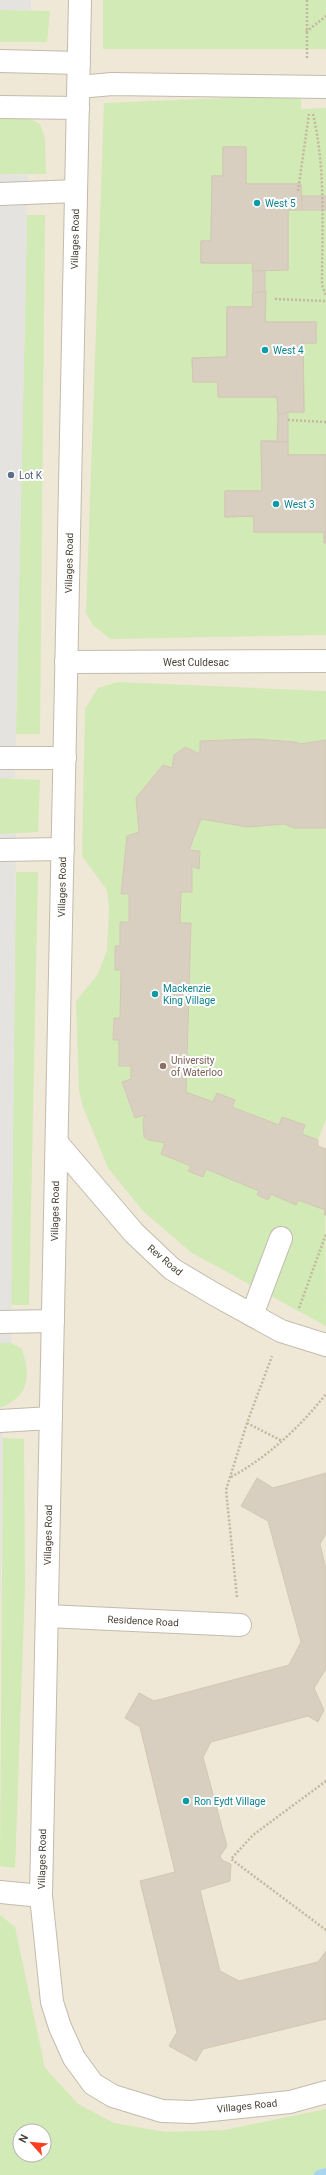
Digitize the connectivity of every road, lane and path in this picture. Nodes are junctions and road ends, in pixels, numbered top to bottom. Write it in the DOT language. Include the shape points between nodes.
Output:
graph roads {
  1 [pos="80,0"];
  2 [pos="307,0"];
  3 [pos="326,16"];
  4 [pos="306,32"];
  5 [pos="0,61"];
  6 [pos="79,63"];
  7 [pos="79,87"];
  8 [pos="314,91"];
  9 [pos="0,107"];
  10 [pos="78,108"];
  11 [pos="298,190"];
  12 [pos="76,192"];
  13 [pos="0,194"];
  14 [pos="326,296"];
  15 [pos="275,299"];
  16 [pos="326,301"];
  17 [pos="288,420"];
  18 [pos="326,422"];
  19 [pos="326,661"];
  20 [pos="66,662"];
  21 [pos="0,758"];
  22 [pos="65,758"];
  23 [pos="63,849"];
  24 [pos="0,850"];
  25 [pos="57,1143"];
  26 [pos="326,1234"];
  27 [pos="282,1238"];
  28 [pos="252,1315"];
  29 [pos="53,1321"];
  30 [pos="0,1322"];
  31 [pos="285,1332"];
  32 [pos="326,1345"];
  33 [pos="326,1394"];
  34 [pos="51,1418"];
  35 [pos="0,1421"];
  36 [pos="247,1423"];
  37 [pos="282,1441"];
  38 [pos="231,1478"];
  39 [pos="47,1616"];
  40 [pos="240,1625"];
  41 [pos="326,1781"];
  42 [pos="0,1892"];
  43 [pos="41,1896"];
  44 [pos="326,1930"];
  45 [pos="326,2092"];
  1 -- 6 [label="lane, Villages Road"];
  2 -- 4 [label="path"];
  3 -- 4 [label="path"];
  4 -- 8 [label="path"];
  5 -- 6 [label="lane"];
  6 -- 7 [label="lane, Villages Road"];
  7 -- 8 [label="lane" via="112,84"];
  7 -- 10 [label="lane, Villages Road"];
  8 -- 11 [label="path"];
  8 -- 14 [label="path" via="322,180 322,285"];
  9 -- 10 [label="lane"];
  10 -- 12 [label="lane, Villages Road"];
  12 -- 13 [label="lane"];
  12 -- 20 [label="lane, Villages Road"];
  15 -- 16 [label="path"];
  17 -- 18 [label="path"];
  19 -- 20 [label="lane, West Culdesac"];
  20 -- 22 [label="lane, Villages Road"];
  21 -- 22 [label="lane"];
  22 -- 23 [label="lane, Villages Road"];
  23 -- 24 [label="lane"];
  23 -- 25 [label="lane, Villages Road"];
  25 -- 28 [label="lane, Rev Road" via="134,1233 172,1269"];
  25 -- 29 [label="lane, Villages Road"];
  26 -- 31 [label="path"];
  27 -- 28 [label="lane"];
  28 -- 31 [label="lane, Rev Road"];
  29 -- 30 [label="lane"];
  29 -- 34 [label="lane, Villages Road"];
  31 -- 32 [label="lane, Rev Road"];
  31 -- 36 [label="path"];
  33 -- 37 [label="path"];
  34 -- 35 [label="lane"];
  34 -- 39 [label="lane, Villages Road"];
  36 -- 37 [label="path"];
  36 -- 38 [label="path"];
  37 -- 38 [label="path" via="255,1464"];
  38 -- 40 [label="path" via="226,1490"];
  39 -- 40 [label="lane, Residence Road"];
  39 -- 43 [label="lane, Villages Road"];
  41 -- 44 [label="path" via="253,1835 231,1859"];
  42 -- 43 [label="lane"];
  43 -- 45 [label="lane, Villages Road" via="52,2002 74,2058 92,2084 113,2096 162,2112 192,2112 290,2102"];
}
